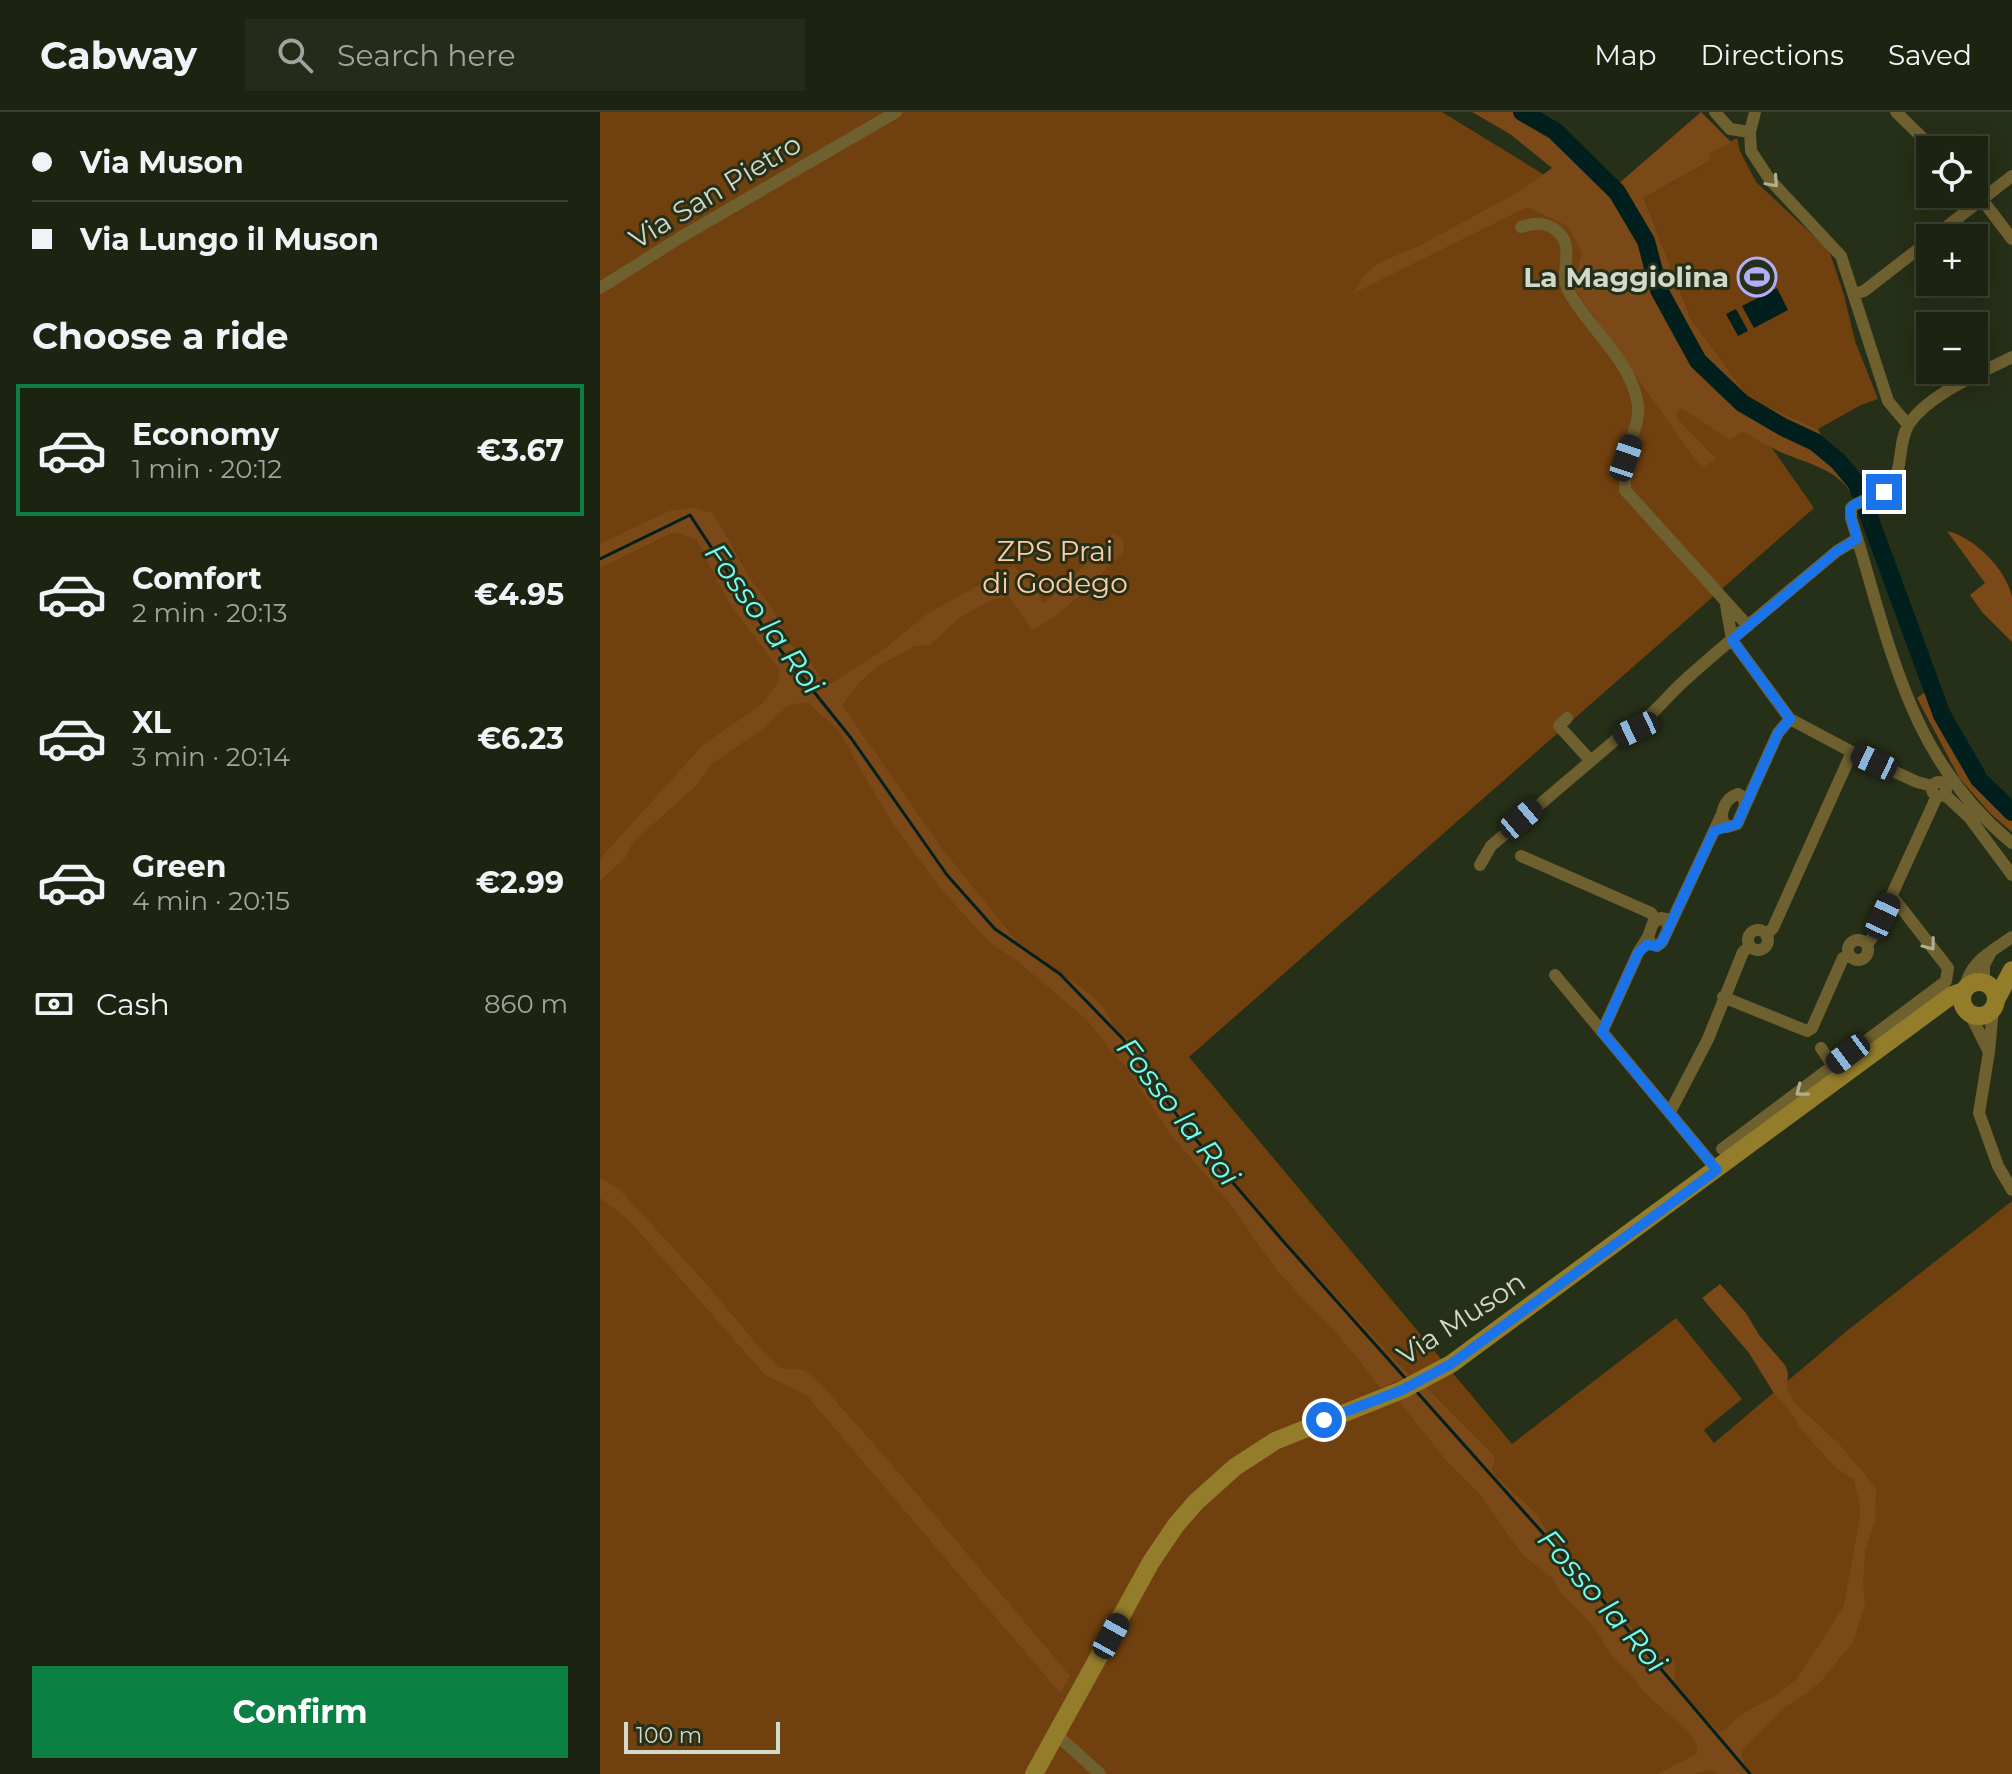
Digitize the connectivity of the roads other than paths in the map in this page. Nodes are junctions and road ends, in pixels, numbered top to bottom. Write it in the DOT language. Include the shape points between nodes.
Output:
graph roads {
  1 [pos="896,112"];
  2 [pos="1715,112"];
  3 [pos="1755,112"];
  4 [pos="1896,112"];
  5 [pos="1750,132"];
  6 [pos="1921,136"];
  7 [pos="2012,176"];
  8 [pos="1988,189"];
  9 [pos="1988,207"];
  10 [pos="1963,208"];
  11 [pos="1947,224"];
  12 [pos="1521,227"];
  13 [pos="2012,239"];
  14 [pos="1916,251"];
  15 [pos="600,288"];
  16 [pos="1854,294"];
  17 [pos="2012,357"];
  18 [pos="1908,425"];
  19 [pos="1857,539"];
  20 [pos="1725,604"];
  21 [pos="1748,626"];
  22 [pos="1732,640"];
  23 [pos="1567,718"];
  24 [pos="1790,719"];
  25 [pos="1852,752"];
  26 [pos="1590,760"];
  27 [pos="1938,792"];
  28 [pos="1746,797"];
  29 [pos="1721,825"];
  30 [pos="2012,843"];
  31 [pos="1521,856"];
  32 [pos="1480,865"];
  33 [pos="2012,875"];
  34 [pos="1892,896"];
  35 [pos="1666,920"];
  36 [pos="2012,937"];
  37 [pos="1990,954"];
  38 [pos="2012,968"];
  39 [pos="1555,975"];
  40 [pos="1964,990"];
  41 [pos="1990,994"];
  42 [pos="1723,997"];
  43 [pos="1969,1013"];
  44 [pos="1919,1019"];
  45 [pos="1809,1030"];
  46 [pos="1602,1032"];
  47 [pos="1989,1052"];
  48 [pos="1837,1071"];
  49 [pos="1670,1112"];
  50 [pos="1753,1134"];
  51 [pos="1722,1149"];
  52 [pos="1717,1170"];
  53 [pos="2012,1190"];
  54 [pos="1056,1734"];
  55 [pos="1034,1774"];
  56 [pos="1100,1774"];
  1 -- 15 [label="street, Via San Pietro"];
  2 -- 5 [label="street" via="1730,129"];
  3 -- 5 [label="street"];
  4 -- 6 [label="street"];
  5 -- 16 [label="street, one-way" via="1751,151 1759,165 1836,248"];
  7 -- 8 [label="street"];
  9 -- 13 [label="street"];
  10 -- 11 [label="street"];
  12 -- 20 [label="street" via="1544,224 1563,236 1565,285 1631,381 1638,418 1626,458 1625,490"];
  14 -- 16 [label="street"];
  16 -- 18 [label="street" via="1888,401"];
  17 -- 18 [label="street" via="1959,384"];
  18 -- 19 [label="street" via="1893,483 1851,508"];
  19 -- 21 [label="street"];
  19 -- 30 [label="street" via="1921,731 1961,793"];
  20 -- 21 [label="street"];
  20 -- 22 [label="street"];
  21 -- 22 [label="street"];
  22 -- 24 [label="street"];
  22 -- 26 [label="street" via="1636,729"];
  23 -- 26 [label="street" via="1559,726"];
  24 -- 25 [label="street"];
  24 -- 28 [label="street"];
  25 -- 27 [label="street"];
  25 -- 42 [label="street" via="1773,928 1766,935 1754,930 1747,939 1750,946"];
  26 -- 32 [label="street" via="1491,846"];
  27 -- 33 [label="street" via="1969,817"];
  27 -- 34 [label="street"];
  28 -- 29 [label="street" via="1737,824"];
  28 -- 29 [label="street" via="1729,799"];
  29 -- 35 [label="street"];
  31 -- 35 [label="street"];
  34 -- 45 [label="street" via="1865,957 1843,958"];
  34 -- 48 [label="street, one-way" via="1949,973 1946,981"];
  35 -- 46 [label="street" via="1662,942 1657,946 1649,940 1638,953"];
  36 -- 37 [label="street"];
  37 -- 40 [label="street" via="1967,976"];
  37 -- 41 [label="street" via="1984,965"];
  38 -- 41 [label="main road"];
  39 -- 46 [label="street"];
  40 -- 41 [label="main road, Via Muson" via="1976,983"];
  40 -- 43 [label="main road" via="1962,1003"];
  40 -- 44 [label="main road, Via Muson"];
  41 -- 43 [label="main road, Via Muson" via="1984,1015"];
  41 -- 47 [label="street"];
  42 -- 45 [label="street"];
  42 -- 49 [label="street"];
  43 -- 44 [label="main road, Via Muson"];
  43 -- 47 [label="street"];
  44 -- 48 [label="main road, Via Muson"];
  45 -- 48 [label="street"];
  46 -- 49 [label="street"];
  47 -- 53 [label="street" via="1979,1113 1992,1154"];
  48 -- 50 [label="main road, Via Muson"];
  49 -- 52 [label="street"];
  50 -- 51 [label="street"];
  50 -- 52 [label="main road, Via Muson"];
  52 -- 54 [label="main road, Via Muson" via="1477,1346 1410,1386 1275,1441 1235,1467 1196,1502 1151,1562"];
  54 -- 55 [label="main road, Via Muson"];
  54 -- 56 [label="street"];
}
